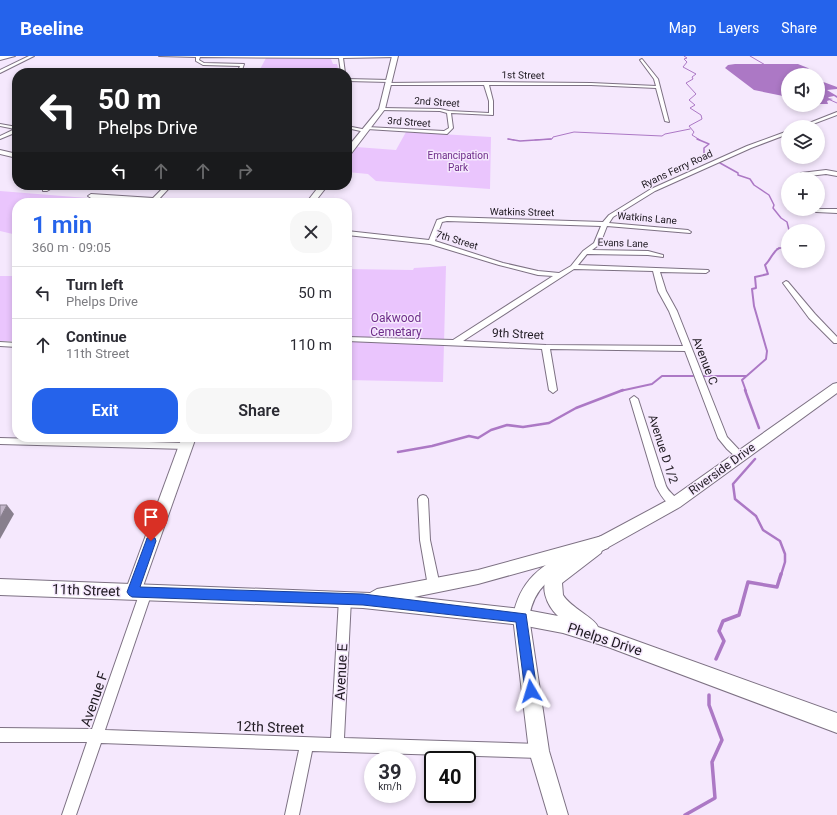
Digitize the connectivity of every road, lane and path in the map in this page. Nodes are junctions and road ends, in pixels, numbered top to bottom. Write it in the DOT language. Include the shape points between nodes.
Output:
graph roads {
  1 [pos="12,56"];
  2 [pos="32,56"];
  3 [pos="160,56"];
  4 [pos="198,56"];
  5 [pos="395,56"];
  6 [pos="341,57"];
  7 [pos="0,58"];
  8 [pos="642,60"];
  9 [pos="0,68"];
  10 [pos="7,68"];
  11 [pos="242,68"];
  12 [pos="343,68"];
  13 [pos="0,72"];
  14 [pos="352,80"];
  15 [pos="389,82"];
  16 [pos="486,83"];
  17 [pos="658,87"];
  18 [pos="382,109"];
  19 [pos="449,112"];
  20 [pos="837,113"];
  21 [pos="819,120"];
  22 [pos="666,121"];
  23 [pos="0,125"];
  24 [pos="12,128"];
  25 [pos="352,128"];
  26 [pos="366,130"];
  27 [pos="12,132"];
  28 [pos="781,135"];
  29 [pos="0,138"];
  30 [pos="352,146"];
  31 [pos="0,152"];
  32 [pos="12,155"];
  33 [pos="825,172"];
  34 [pos="837,174"];
  35 [pos="164,190"];
  36 [pos="320,190"];
  37 [pos="91,196"];
  38 [pos="112,198"];
  39 [pos="157,198"];
  40 [pos="314,198"];
  41 [pos="825,211"];
  42 [pos="837,211"];
  43 [pos="605,224"];
  44 [pos="688,232"];
  45 [pos="352,234"];
  46 [pos="431,242"];
  47 [pos="584,252"];
  48 [pos="661,256"];
  49 [pos="573,267"];
  50 [pos="656,270"];
  51 [pos="706,271"];
  52 [pos="560,275"];
  53 [pos="786,283"];
  54 [pos="352,339"];
  55 [pos="837,341"];
  56 [pos="455,342"];
  57 [pos="0,344"];
  58 [pos="12,345"];
  59 [pos="546,348"];
  60 [pos="688,349"];
  61 [pos="553,390"];
  62 [pos="835,391"];
  63 [pos="634,398"];
  64 [pos="0,441"];
  65 [pos="12,441"];
  66 [pos="188,442"];
  67 [pos="740,456"];
  68 [pos="423,499"];
  69 [pos="674,504"];
  70 [pos="602,543"];
  71 [pos="434,586"];
  72 [pos="0,587"];
  73 [pos="139,592"];
  74 [pos="344,599"];
  75 [pos="363,600"];
  76 [pos="521,617"];
  77 [pos="608,638"];
  78 [pos="837,723"];
  79 [pos="0,735"];
  80 [pos="97,736"];
  81 [pos="307,744"];
  82 [pos="337,744"];
  83 [pos="539,751"];
  84 [pos="69,815"];
  85 [pos="292,815"];
  86 [pos="558,815"];
  1 -- 7 [label="street"];
  2 -- 10 [label="street"];
  3 -- 4 [label="street"];
  4 -- 6 [label="street"];
  4 -- 11 [label="street" via="198,62 202,64 243,65"];
  5 -- 6 [label="street"];
  5 -- 15 [label="street"];
  6 -- 12 [label="street"];
  8 -- 17 [label="street" via="656,79"];
  9 -- 10 [label="street"];
  10 -- 13 [label="street"];
  14 -- 15 [label="street, 1st Street"];
  15 -- 16 [label="street, 1st Street" via="447,85"];
  15 -- 18 [label="street"];
  16 -- 17 [label="street, 1st Street"];
  16 -- 19 [label="street, 2nd Street" via="491,101 491,114"];
  17 -- 22 [label="street"];
  18 -- 19 [label="street, 2nd Street"];
  18 -- 26 [label="street"];
  19 -- 26 [label="street, 3rd Street" via="449,131 436,133"];
  20 -- 21 [label="street"];
  23 -- 24 [label="street"];
  25 -- 26 [label="street, 3rd Street"];
  26 -- 30 [label="street"];
  27 -- 29 [label="street"];
  28 -- 43 [label="street, Ryans Ferry Road" via="653,190 611,216"];
  31 -- 32 [label="street"];
  33 -- 34 [label="street"];
  35 -- 39 [label="street"];
  36 -- 40 [label="street"];
  37 -- 38 [label="street"];
  41 -- 42 [label="street"];
  43 -- 44 [label="street, Watkins Lane"];
  43 -- 46 [label="street, Watkins Street" via="447,220 439,221"];
  43 -- 47 [label="street, Ryans Ferry Road" via="597,244"];
  45 -- 46 [label="street, 7th Street"];
  46 -- 52 [label="street, 7th Street" via="501,264 538,273"];
  47 -- 48 [label="street, Evans Lane"];
  47 -- 49 [label="street, Ryans Ferry Road"];
  49 -- 50 [label="street"];
  49 -- 52 [label="street, Ryans Ferry Road"];
  50 -- 51 [label="street"];
  50 -- 60 [label="street, Avenue C" via="662,291"];
  52 -- 56 [label="street, Ryans Ferry Road"];
  53 -- 55 [label="street" via="812,316"];
  54 -- 56 [label="street, 9th Street"];
  56 -- 59 [label="street, 9th Street"];
  57 -- 58 [label="street"];
  59 -- 60 [label="street, 9th Street"];
  59 -- 61 [label="street"];
  60 -- 67 [label="street, Avenue C" via="723,438"];
  62 -- 67 [label="street, Riverside Drive"];
  63 -- 69 [label="street, Avenue D 1/2" via="661,486"];
  64 -- 65 [label="street"];
  66 -- 73 [label="street"];
  67 -- 69 [label="street, Riverside Drive"];
  68 -- 71 [label="street" via="424,540"];
  69 -- 70 [label="street, Riverside Drive"];
  70 -- 71 [label="main road" via="478,577"];
  70 -- 76 [label="street, Riverside Drive" via="547,572 524,599"];
  70 -- 77 [label="main road" via="555,579 552,591 557,603 579,622"];
  71 -- 75 [label="main road"];
  72 -- 73 [label="main road, 11th Street"];
  73 -- 74 [label="main road, 11th Street"];
  73 -- 80 [label="street, Avenue F"];
  74 -- 75 [label="main road, 11th Street"];
  74 -- 82 [label="street, Avenue E"];
  75 -- 76 [label="main road, Phelps Drive"];
  76 -- 77 [label="main road, Phelps Drive" via="563,625"];
  76 -- 83 [label="street, Riverside Drive"];
  77 -- 78 [label="main road, Phelps Drive"];
  79 -- 80 [label="street, 12th Street"];
  80 -- 81 [label="street, 12th Street"];
  80 -- 84 [label="street, Avenue F"];
  81 -- 82 [label="street, 12th Street"];
  81 -- 85 [label="street"];
  82 -- 83 [label="street, 12th Street"];
  83 -- 86 [label="street, Riverside Drive"];
}
